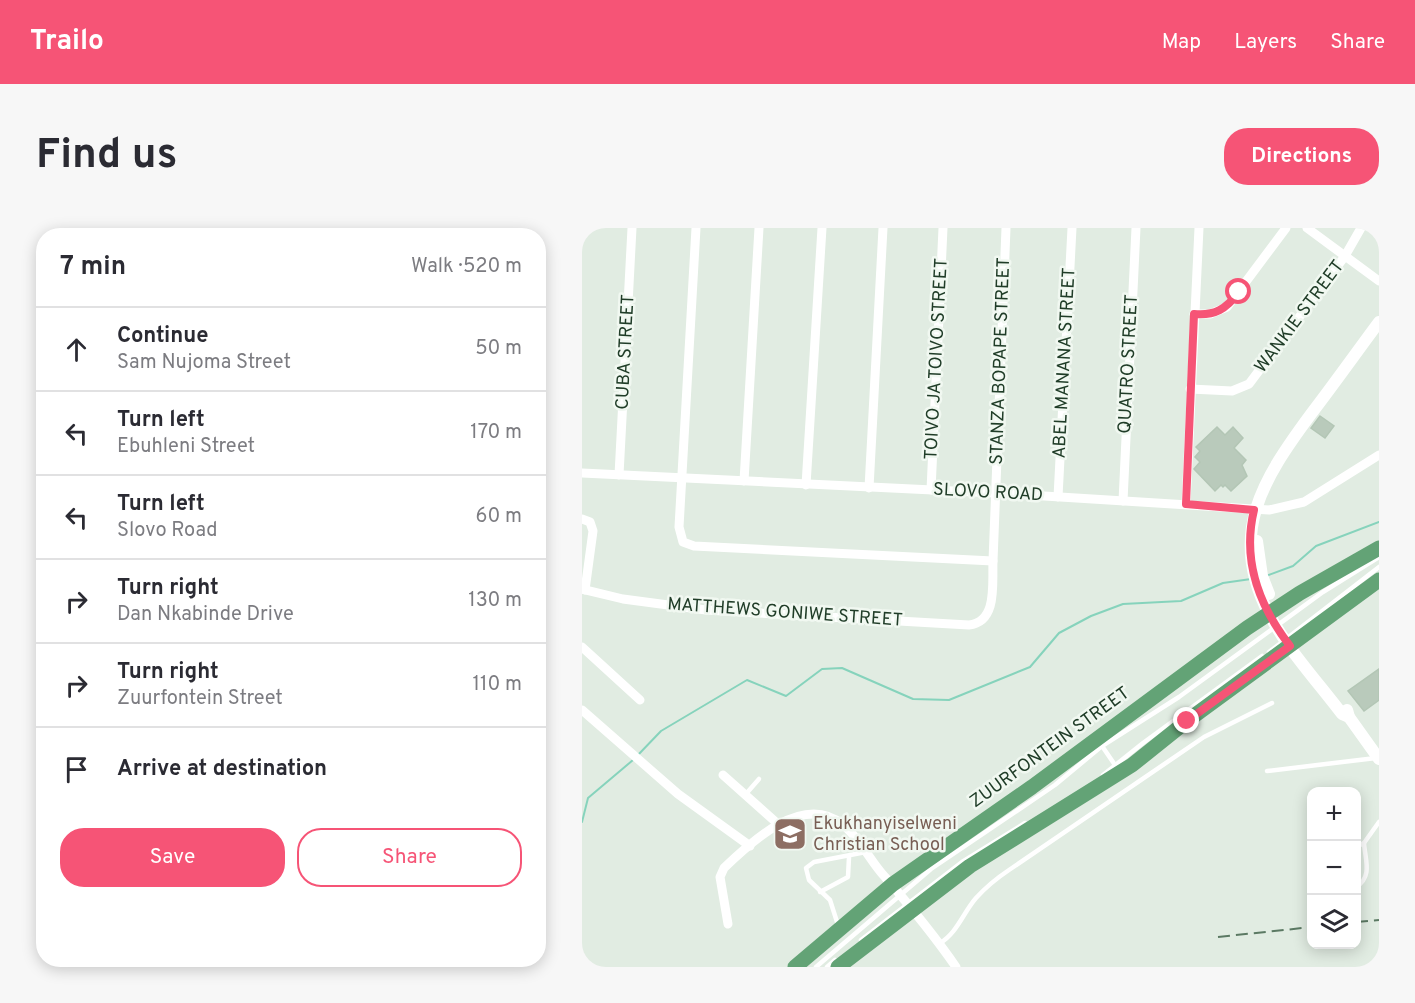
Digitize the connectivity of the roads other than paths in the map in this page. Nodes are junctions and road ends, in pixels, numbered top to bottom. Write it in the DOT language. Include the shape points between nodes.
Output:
graph roads {
  1 [pos="632,228"];
  2 [pos="696,228"];
  3 [pos="759,228"];
  4 [pos="822,228"];
  5 [pos="883,228"];
  6 [pos="943,228"];
  7 [pos="1006,228"];
  8 [pos="1072,228"];
  9 [pos="1136,228"];
  10 [pos="1199,228"];
  11 [pos="1286,228"];
  12 [pos="1307,228"];
  13 [pos="1361,228"];
  14 [pos="1345,256"];
  15 [pos="1379,281"];
  16 [pos="1194,314"];
  17 [pos="1379,322"];
  18 [pos="1190,389"];
  19 [pos="1379,455"];
  20 [pos="582,473"];
  21 [pos="619,475"];
  22 [pos="683,479"];
  23 [pos="744,481"];
  24 [pos="806,484"];
  25 [pos="869,488"];
  26 [pos="932,490"];
  27 [pos="995,493"];
  28 [pos="1058,498"];
  29 [pos="1123,501"];
  30 [pos="1186,504"];
  31 [pos="1257,510"];
  32 [pos="582,519"];
  33 [pos="1379,549"];
  34 [pos="1379,557"];
  35 [pos="993,561"];
  36 [pos="1379,567"];
  37 [pos="1379,580"];
  38 [pos="583,589"];
  39 [pos="987,617"];
  40 [pos="1276,618"];
  41 [pos="1291,640"];
  42 [pos="582,647"];
  43 [pos="591,656"];
  44 [pos="582,664"];
  45 [pos="640,700"];
  46 [pos="1272,703"];
  47 [pos="582,710"];
  48 [pos="1102,746"];
  49 [pos="1379,758"];
  50 [pos="1115,765"];
  51 [pos="1267,771"];
  52 [pos="723,776"];
  53 [pos="759,779"];
  54 [pos="745,795"];
  55 [pos="1040,814"];
  56 [pos="1029,820"];
  57 [pos="1379,822"];
  58 [pos="778,824"];
  59 [pos="1364,843"];
  60 [pos="1361,844"];
  61 [pos="750,846"];
  62 [pos="866,852"];
  63 [pos="849,857"];
  64 [pos="1361,884"];
  65 [pos="820,892"];
  66 [pos="900,896"];
  67 [pos="728,924"];
  68 [pos="840,929"];
  69 [pos="940,943"];
  70 [pos="795,967"];
  71 [pos="816,967"];
  72 [pos="827,967"];
  73 [pos="838,967"];
  74 [pos="949,967"];
  75 [pos="956,967"];
  1 -- 21 [label="street, CUBA STREET"];
  2 -- 22 [label="street"];
  3 -- 23 [label="street"];
  4 -- 24 [label="street"];
  5 -- 25 [label="street"];
  6 -- 26 [label="street, TOIVO JA TOIVO STREET"];
  7 -- 27 [label="street, STANZA BOPAPE STREET"];
  8 -- 28 [label="street, ABEL MANANA STREET"];
  9 -- 29 [label="street, QUATRO STREET"];
  10 -- 16 [label="street"];
  11 -- 16 [label="street" via="1227,307 1210,314"];
  12 -- 14 [label="street"];
  13 -- 14 [label="street, WANKIE STREET"];
  14 -- 15 [label="street"];
  14 -- 18 [label="street, WANKIE STREET" via="1249,384 1232,391"];
  16 -- 18 [label="street"];
  17 -- 31 [label="street" via="1284,451"];
  18 -- 30 [label="street"];
  19 -- 31 [label="street, SLOVO ROAD" via="1304,502"];
  20 -- 21 [label="street, SLOVO ROAD"];
  21 -- 22 [label="street, SLOVO ROAD"];
  22 -- 23 [label="street, SLOVO ROAD"];
  22 -- 35 [label="street" via="680,535 688,545"];
  23 -- 24 [label="street, SLOVO ROAD"];
  24 -- 25 [label="street, SLOVO ROAD"];
  25 -- 26 [label="street, SLOVO ROAD"];
  26 -- 27 [label="street, SLOVO ROAD"];
  27 -- 28 [label="street, SLOVO ROAD"];
  27 -- 35 [label="street, STANZA BOPAPE STREET"];
  28 -- 29 [label="street, SLOVO ROAD"];
  29 -- 30 [label="street, SLOVO ROAD"];
  30 -- 31 [label="street, SLOVO ROAD"];
  31 -- 40 [label="street" via="1255,559"];
  32 -- 38 [label="street" via="590,522 593,531"];
  33 -- 40 [label="main road, ZUURFONTEIN STREET"];
  34 -- 40 [label="lane"];
  35 -- 39 [label="street, STANZA BOPAPE STREET"];
  36 -- 41 [label="lane"];
  37 -- 41 [label="main road, ZUURFONTEIN STREET"];
  38 -- 39 [label="street, MATTHEWS GONIWE STREET" via="617,598 706,610 969,625"];
  40 -- 41 [label="street"];
  40 -- 48 [label="lane" via="1179,698"];
  40 -- 66 [label="main road, ZUURFONTEIN STREET" via="1032,787"];
  41 -- 49 [label="street" via="1347,709"];
  41 -- 50 [label="lane"];
  41 -- 66 [label="main road, ZUURFONTEIN STREET" via="1132,765 992,851"];
  42 -- 43 [label="street"];
  43 -- 44 [label="street"];
  43 -- 45 [label="street"];
  46 -- 69 [label="lane" via="1204,737 1009,870 976,898 953,933"];
  47 -- 61 [label="street" via="678,794"];
  48 -- 50 [label="lane"];
  48 -- 66 [label="lane" via="1055,785 931,869"];
  49 -- 51 [label="lane"];
  50 -- 55 [label="lane" via="1091,785"];
  52 -- 54 [label="street"];
  53 -- 54 [label="lane"];
  54 -- 58 [label="street"];
  56 -- 66 [label="lane"];
  57 -- 59 [label="lane"];
  58 -- 61 [label="street"];
  58 -- 62 [label="street" via="808,814 826,816 843,825"];
  59 -- 60 [label="lane"];
  59 -- 64 [label="lane" via="1368,872"];
  61 -- 67 [label="street" via="721,872"];
  62 -- 63 [label="lane"];
  62 -- 66 [label="street"];
  63 -- 65 [label="lane" via="848,877"];
  63 -- 65 [label="lane" via="807,866 806,874"];
  65 -- 68 [label="lane" via="830,900"];
  66 -- 68 [label="main road, ZUURFONTEIN STREET"];
  66 -- 69 [label="street"];
  66 -- 71 [label="lane"];
  66 -- 72 [label="lane"];
  66 -- 73 [label="main road, ZUURFONTEIN STREET"];
  66 -- 74 [label="street"];
  68 -- 70 [label="main road, ZUURFONTEIN STREET"];
  69 -- 75 [label="street"];
}
